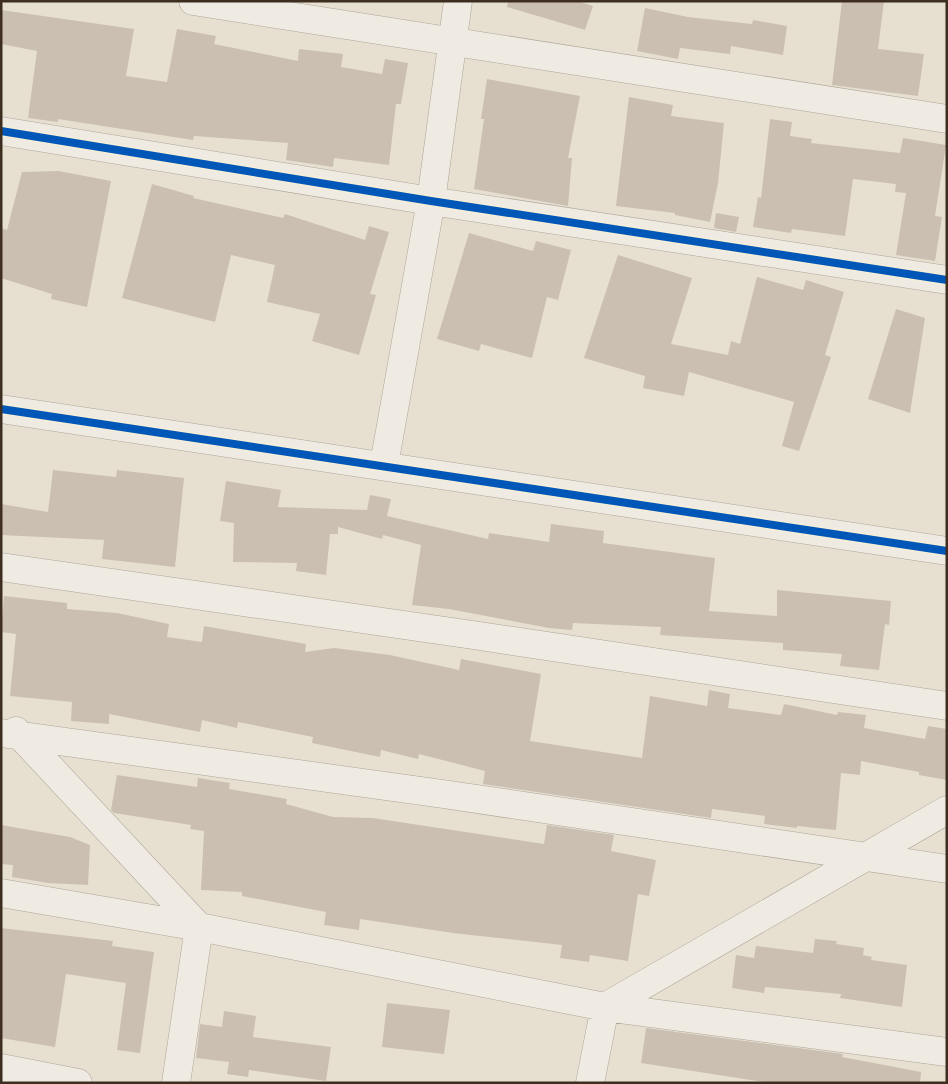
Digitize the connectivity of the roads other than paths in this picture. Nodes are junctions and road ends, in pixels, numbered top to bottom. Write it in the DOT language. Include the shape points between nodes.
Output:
graph roads {
  1 [pos="193,1"];
  2 [pos="458,1"];
  3 [pos="451,41"];
  4 [pos="947,119"];
  5 [pos="1,131"];
  6 [pos="431,201"];
  7 [pos="947,280"];
  8 [pos="1,409"];
  9 [pos="384,465"];
  10 [pos="947,551"];
  11 [pos="1,567"];
  12 [pos="947,706"];
  13 [pos="1,716"];
  14 [pos="11,735"];
  15 [pos="947,810"];
  16 [pos="868,856"];
  17 [pos="947,869"];
  18 [pos="1,892"];
  19 [pos="198,928"];
  20 [pos="605,1007"];
  21 [pos="947,1052"];
  22 [pos="1,1068"];
  23 [pos="78,1083"];
  24 [pos="176,1083"];
  25 [pos="590,1083"];
  1 -- 3 [label="street"];
  2 -- 3 [label="street"];
  3 -- 4 [label="street"];
  3 -- 6 [label="street"];
  5 -- 6 [label="street"];
  6 -- 7 [label="street"];
  6 -- 9 [label="street"];
  8 -- 9 [label="street"];
  9 -- 10 [label="street"];
  11 -- 12 [label="street"];
  13 -- 14 [label="street"];
  14 -- 16 [label="street"];
  14 -- 19 [label="street"];
  15 -- 16 [label="street"];
  16 -- 17 [label="street"];
  16 -- 20 [label="street"];
  18 -- 19 [label="street"];
  19 -- 20 [label="street"];
  19 -- 24 [label="street"];
  20 -- 21 [label="street"];
  20 -- 25 [label="street"];
  22 -- 23 [label="street"];
}
